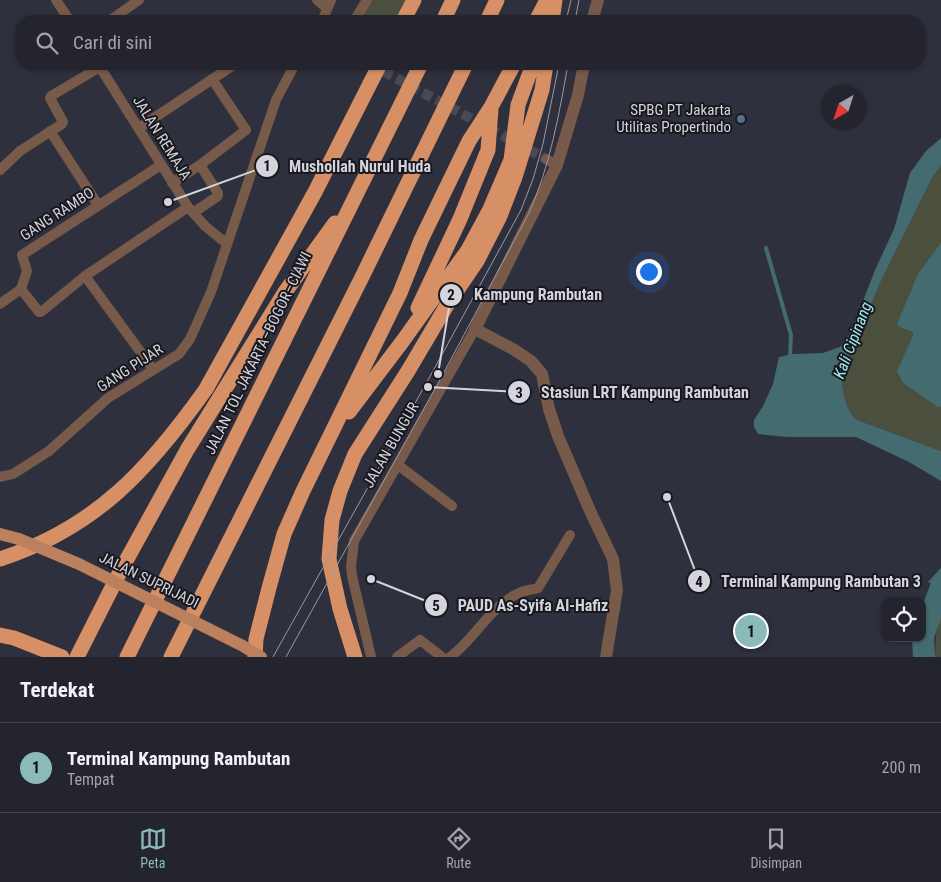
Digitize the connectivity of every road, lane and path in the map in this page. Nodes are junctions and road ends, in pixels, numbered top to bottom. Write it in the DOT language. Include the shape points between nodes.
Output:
graph roads {
  1 [pos="56,0"];
  2 [pos="140,0"];
  3 [pos="317,0"];
  4 [pos="367,0"];
  5 [pos="414,0"];
  6 [pos="453,0"];
  7 [pos="497,0"];
  8 [pos="598,0"];
  9 [pos="549,1"];
  10 [pos="329,4"];
  11 [pos="66,15"];
  12 [pos="117,15"];
  13 [pos="358,15"];
  14 [pos="406,15"];
  15 [pos="445,15"];
  16 [pos="490,15"];
  17 [pos="540,15"];
  18 [pos="544,15"];
  19 [pos="551,15"];
  20 [pos="594,15"];
  21 [pos="91,70"];
  22 [pos="102,70"];
  23 [pos="226,70"];
  24 [pos="292,70"];
  25 [pos="377,70"];
  26 [pos="419,70"];
  27 [pos="463,70"];
  28 [pos="511,70"];
  29 [pos="531,70"];
  30 [pos="545,70"];
  31 [pos="583,70"];
  32 [pos="212,79"];
  33 [pos="491,107"];
  34 [pos="139,128"];
  35 [pos="50,132"];
  36 [pos="546,159"];
  37 [pos="161,165"];
  38 [pos="200,165"];
  39 [pos="557,166"];
  40 [pos="0,170"];
  41 [pos="172,183"];
  42 [pos="360,187"];
  43 [pos="98,205"];
  44 [pos="191,210"];
  45 [pos="227,244"];
  46 [pos="86,276"];
  47 [pos="21,290"];
  48 [pos="0,304"];
  49 [pos="475,330"];
  50 [pos="402,342"];
  51 [pos="153,369"];
  52 [pos="327,441"];
  53 [pos="398,465"];
  54 [pos="0,477"];
  55 [pos="452,506"];
  56 [pos="0,534"];
  57 [pos="570,535"];
  58 [pos="0,559"];
  59 [pos="7,636"];
  60 [pos="62,657"];
  61 [pos="77,657"];
  62 [pos="126,657"];
  63 [pos="172,657"];
  64 [pos="255,657"];
  65 [pos="261,657"];
  66 [pos="355,657"];
  67 [pos="371,657"];
  68 [pos="397,657"];
  69 [pos="442,657"];
  70 [pos="450,657"];
  71 [pos="606,657"];
  1 -- 11 [label="street"];
  2 -- 12 [label="street"];
  3 -- 10 [label="street"];
  4 -- 13 [label="street"];
  5 -- 14 [label="highway"];
  6 -- 15 [label="highway"];
  7 -- 16 [label="highway"];
  8 -- 20 [label="street"];
  9 -- 17 [label="highway"];
  9 -- 18 [label="highway"];
  9 -- 19 [label="highway"];
  21 -- 35 [label="street" via="50,97 63,122"];
  22 -- 34 [label="street, JALAN REMAJA"];
  23 -- 32 [label="street"];
  24 -- 45 [label="street, GANG PIJAR" via="276,100"];
  25 -- 58 [label="highway" via="315,192 206,389 188,413 147,464 105,504 48,540"];
  26 -- 42 [label="highway, JALAN TOL JAKARTA–BOGOR–CIAWI"];
  27 -- 63 [label="highway"];
  28 -- 33 [label="highway"];
  29 -- 50 [label="highway" via="518,105 511,160 490,209 468,250"];
  30 -- 66 [label="highway" via="542,90 500,216 477,261 355,454 340,491 332,520 330,559 340,609"];
  31 -- 39 [label="street, JALAN BUNGUR"];
  32 -- 34 [label="street"];
  32 -- 38 [label="street" via="246,130"];
  33 -- 50 [label="highway" via="488,150 460,219"];
  33 -- 52 [label="highway" via="469,141 421,240 400,293"];
  34 -- 37 [label="street, JALAN REMAJA"];
  35 -- 40 [label="street" via="20,151"];
  35 -- 43 [label="street"];
  36 -- 39 [label="street"];
  37 -- 41 [label="street, JALAN REMAJA"];
  37 -- 43 [label="street, GANG RAMBO"];
  38 -- 41 [label="street"];
  38 -- 44 [label="street" via="218,196"];
  39 -- 49 [label="street, JALAN BUNGUR"];
  41 -- 44 [label="street, JALAN REMAJA"];
  42 -- 61 [label="highway" via="285,292 187,450"];
  42 -- 62 [label="highway, JALAN TOL JAKARTA–BOGOR–CIAWI"];
  43 -- 47 [label="street, GANG RAMBO" via="22,255 27,271"];
  44 -- 45 [label="street, JALAN REMAJA"];
  44 -- 46 [label="street"];
  45 -- 51 [label="street, GANG PIJAR" via="190,340 179,354"];
  46 -- 47 [label="street" via="41,312"];
  46 -- 51 [label="street"];
  47 -- 48 [label="street"];
  49 -- 53 [label="street, JALAN BUNGUR"];
  49 -- 71 [label="street" via="513,348 542,374 558,436 613,558 618,590"];
  50 -- 52 [label="highway"];
  51 -- 54 [label="street, GANG PIJAR" via="108,398 49,451 13,474"];
  52 -- 64 [label="highway" via="284,534 268,588"];
  53 -- 55 [label="street"];
  53 -- 67 [label="street, JALAN BUNGUR" via="355,538 353,549 352,576"];
  56 -- 65 [label="main road, JALAN SUPRIJADI, bridge" via="79,564"];
  57 -- 70 [label="street" via="538,588 509,598"];
  59 -- 60 [label="highway"];
  68 -- 69 [label="street" via="420,640"];
}
